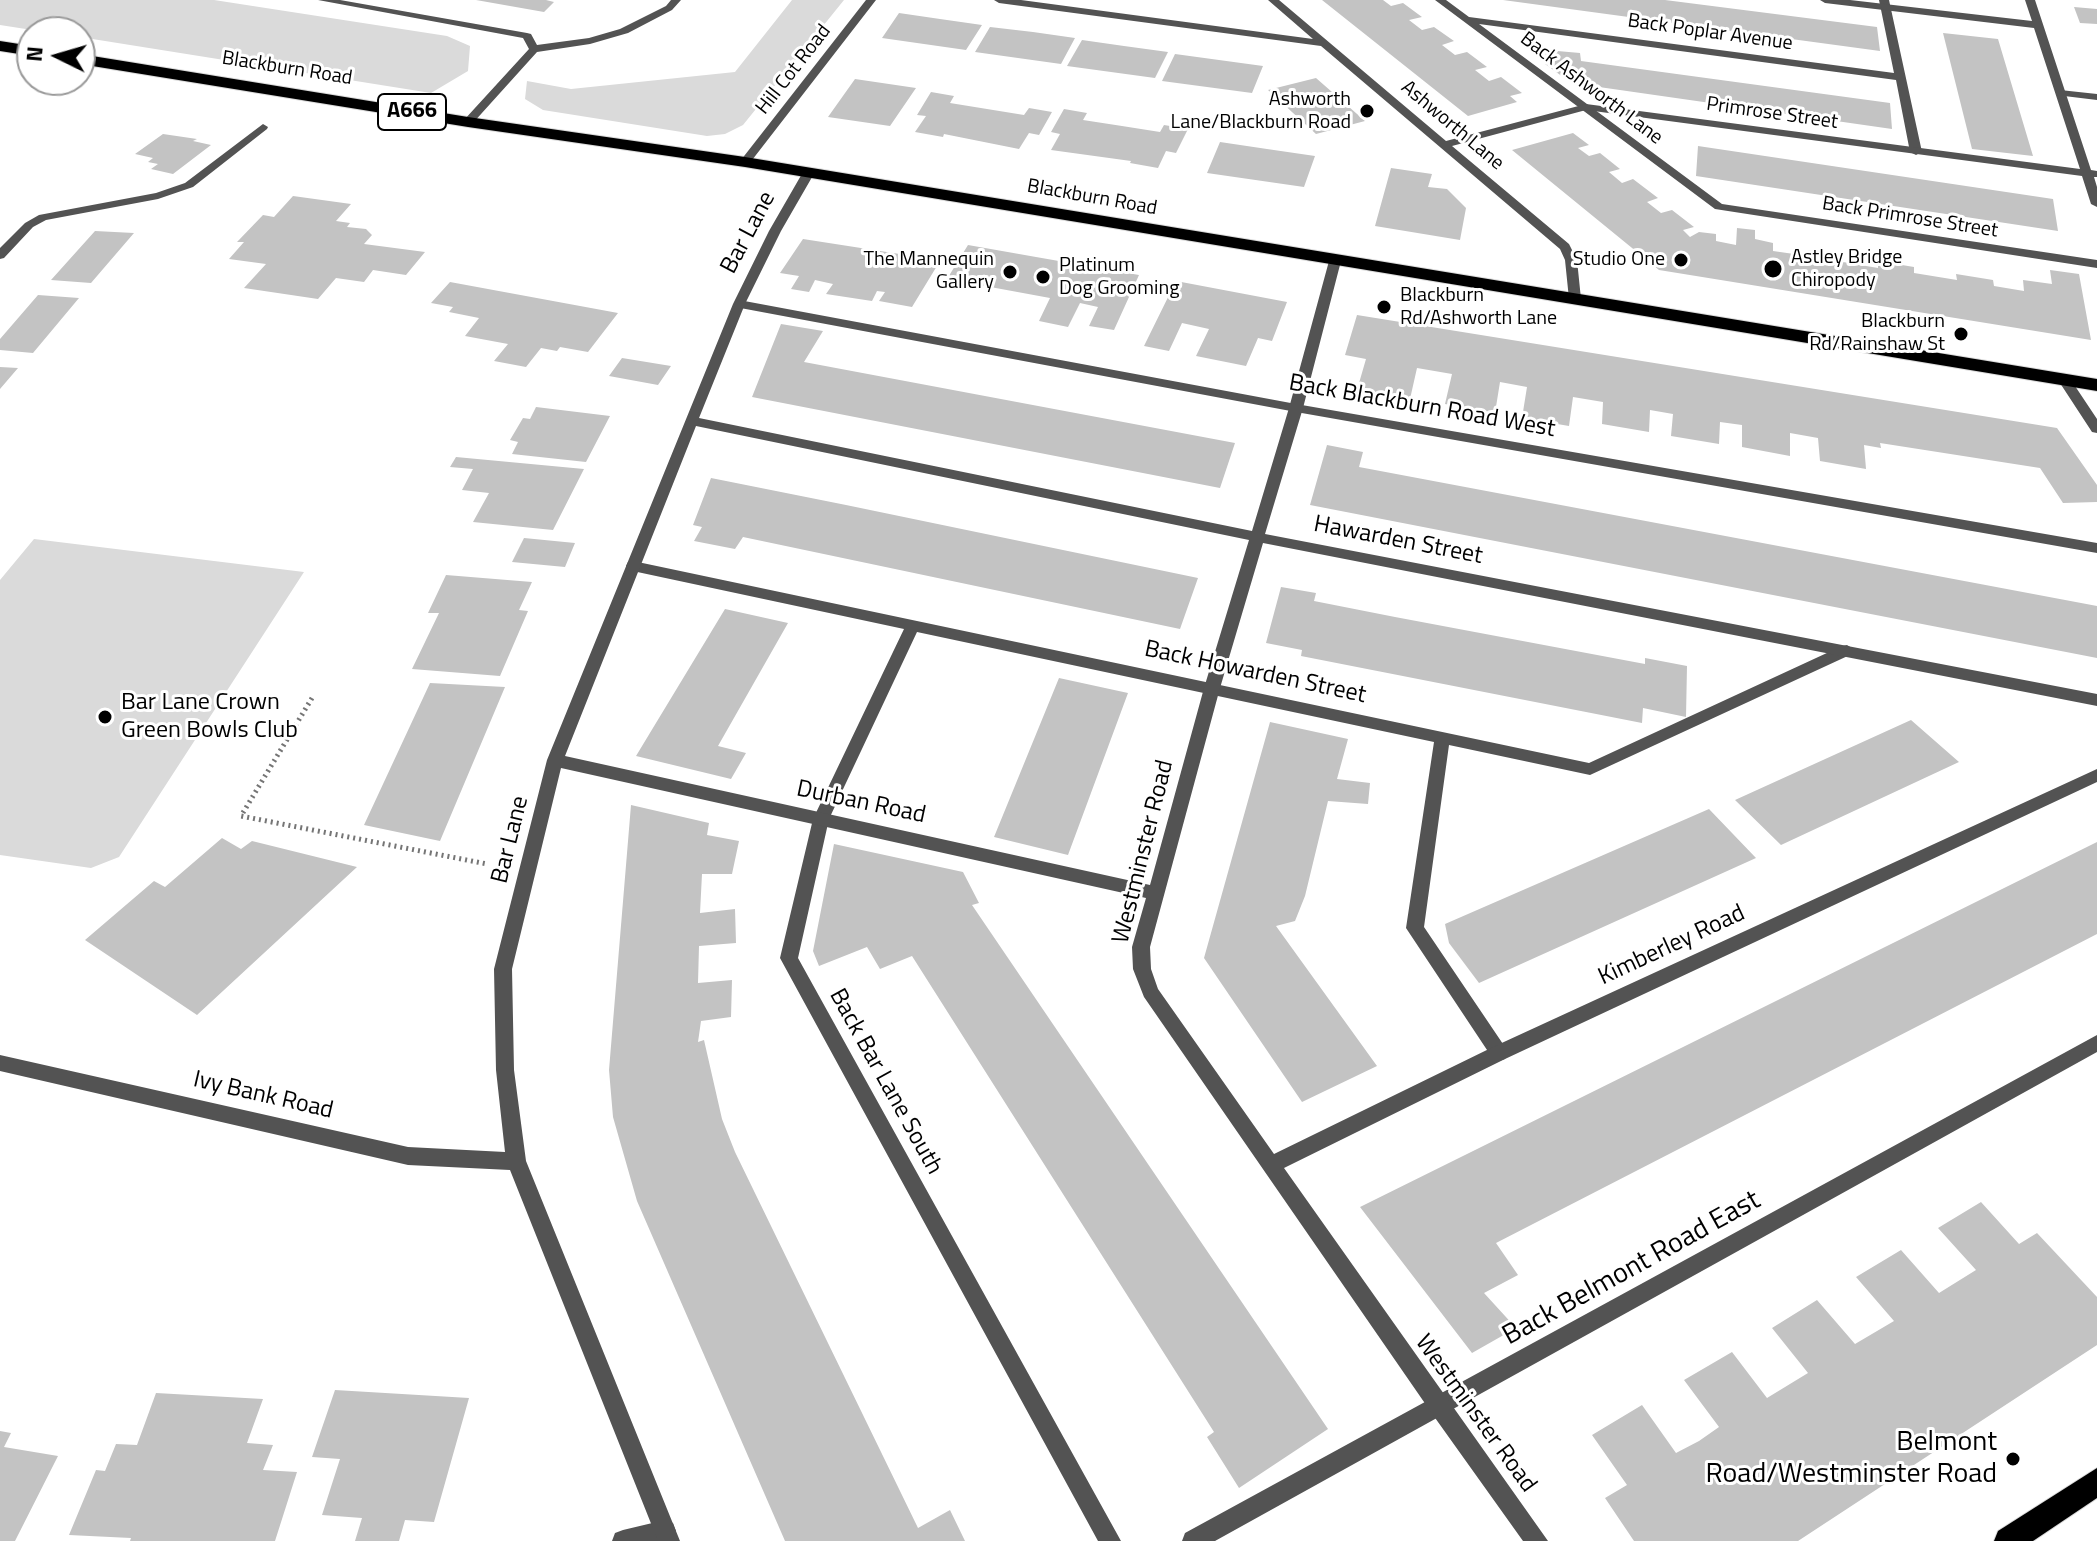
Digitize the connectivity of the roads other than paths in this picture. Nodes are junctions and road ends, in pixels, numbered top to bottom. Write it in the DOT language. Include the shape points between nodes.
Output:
graph roads {
  1 [pos="323,0"];
  2 [pos="676,0"];
  3 [pos="871,0"];
  4 [pos="999,0"];
  5 [pos="1273,0"];
  6 [pos="1440,0"];
  7 [pos="1825,0"];
  8 [pos="2030,0"];
  9 [pos="1885,4"];
  10 [pos="1467,19"];
  11 [pos="2038,25"];
  12 [pos="1324,43"];
  13 [pos="534,49"];
  14 [pos="96,62"];
  15 [pos="1900,77"];
  16 [pos="2060,93"];
  17 [pos="2097,97"];
  18 [pos="1586,107"];
  19 [pos="468,122"];
  20 [pos="263,127"];
  21 [pos="1447,144"];
  22 [pos="1916,152"];
  23 [pos="745,162"];
  24 [pos="809,172"];
  25 [pos="2092,173"];
  26 [pos="2097,204"];
  27 [pos="1719,207"];
  28 [pos="0,255"];
  29 [pos="1335,261"];
  30 [pos="2097,264"];
  31 [pos="1575,299"];
  32 [pos="739,304"];
  33 [pos="2064,380"];
  34 [pos="2097,385"];
  35 [pos="1296,408"];
  36 [pos="692,421"];
  37 [pos="2097,429"];
  38 [pos="1257,537"];
  39 [pos="2097,548"];
  40 [pos="633,566"];
  41 [pos="912,627"];
  42 [pos="1847,650"];
  43 [pos="1212,688"];
  44 [pos="2097,700"];
  45 [pos="1442,738"];
  46 [pos="555,760"];
  47 [pos="2097,775"];
  48 [pos="821,819"];
  49 [pos="1156,893"];
  50 [pos="2097,1043"];
  51 [pos="1499,1053"];
  52 [pos="0,1063"];
  53 [pos="516,1161"];
  54 [pos="1270,1165"];
  55 [pos="1440,1408"];
  56 [pos="2097,1482"];
  57 [pos="667,1536"];
  58 [pos="623,1541"];
  59 [pos="1110,1541"];
  60 [pos="1193,1541"];
  61 [pos="1537,1541"];
  62 [pos="2008,1541"];
  1 -- 13 [label="street" via="527,36"];
  2 -- 13 [label="street" via="624,31"];
  3 -- 23 [label="street, Hill Cot Road"];
  4 -- 12 [label="street"];
  5 -- 12 [label="street, Ashworth Lane"];
  6 -- 10 [label="street, Back Ashworth Lane"];
  7 -- 9 [label="street"];
  8 -- 11 [label="street"];
  9 -- 11 [label="street"];
  9 -- 15 [label="street"];
  10 -- 15 [label="street, Back Poplar Avenue"];
  10 -- 18 [label="street, Back Ashworth Lane"];
  11 -- 16 [label="street"];
  12 -- 21 [label="street, Ashworth Lane"];
  13 -- 19 [label="street"];
  14 -- 19 [label="highway, Blackburn Road / A666"];
  15 -- 22 [label="street"];
  16 -- 17 [label="street"];
  16 -- 25 [label="street"];
  18 -- 21 [label="street, Primrose Street"];
  18 -- 22 [label="street, Primrose Street"];
  18 -- 27 [label="street, Back Ashworth Lane"];
  19 -- 23 [label="highway, Blackburn Road / A666"];
  20 -- 28 [label="street" via="176,192 43,217"];
  21 -- 31 [label="street, Ashworth Lane" via="1565,247"];
  22 -- 25 [label="street, Primrose Street"];
  23 -- 24 [label="highway, Blackburn Road / A666"];
  24 -- 29 [label="highway, Blackburn Road / A666"];
  24 -- 32 [label="street, Bar Lane"];
  25 -- 26 [label="street"];
  27 -- 30 [label="street, Back Primrose Street"];
  29 -- 31 [label="highway, Blackburn Road / A666"];
  29 -- 35 [label="street, Westminster Road"];
  31 -- 33 [label="highway, Blackburn Road / A666"];
  32 -- 35 [label="street, Back Blackburn Road West"];
  32 -- 36 [label="street, Bar Lane"];
  33 -- 34 [label="highway, Blackburn Road / A666"];
  33 -- 37 [label="street"];
  35 -- 38 [label="street, Westminster Road"];
  35 -- 39 [label="street, Back Blackburn Road West"];
  36 -- 38 [label="street, Hawarden Street"];
  36 -- 40 [label="street, Bar Lane"];
  38 -- 42 [label="street, Hawarden Street"];
  38 -- 43 [label="street, Westminster Road"];
  40 -- 41 [label="street, Back Howarden Street"];
  40 -- 46 [label="street, Bar Lane"];
  41 -- 43 [label="street, Back Howarden Street"];
  41 -- 48 [label="street, Back Bar Lane South"];
  42 -- 44 [label="street, Hawarden Street"];
  42 -- 45 [label="street, Back Howarden Street" via="1590,769"];
  43 -- 45 [label="street, Back Howarden Street"];
  43 -- 49 [label="street, Westminster Road"];
  45 -- 51 [label="street" via="1415,928"];
  46 -- 48 [label="street, Durban Road"];
  46 -- 53 [label="street, Bar Lane" via="503,969 505,1070"];
  47 -- 51 [label="street, Kimberley Road"];
  48 -- 49 [label="street, Durban Road"];
  48 -- 59 [label="street, Back Bar Lane South" via="789,958"];
  49 -- 54 [label="street, Westminster Road" via="1141,947 1150,992"];
  50 -- 55 [label="street, Back Belmont Road East"];
  51 -- 54 [label="street, Kimberley Road"];
  52 -- 53 [label="street, Ivy Bank Road" via="408,1156"];
  53 -- 57 [label="street, Bar Lane"];
  54 -- 55 [label="street, Westminster Road"];
  55 -- 60 [label="street, Back Belmont Road East"];
  55 -- 61 [label="street, Westminster Road"];
  56 -- 62 [label="main road"];
  57 -- 58 [label="street"];
}
